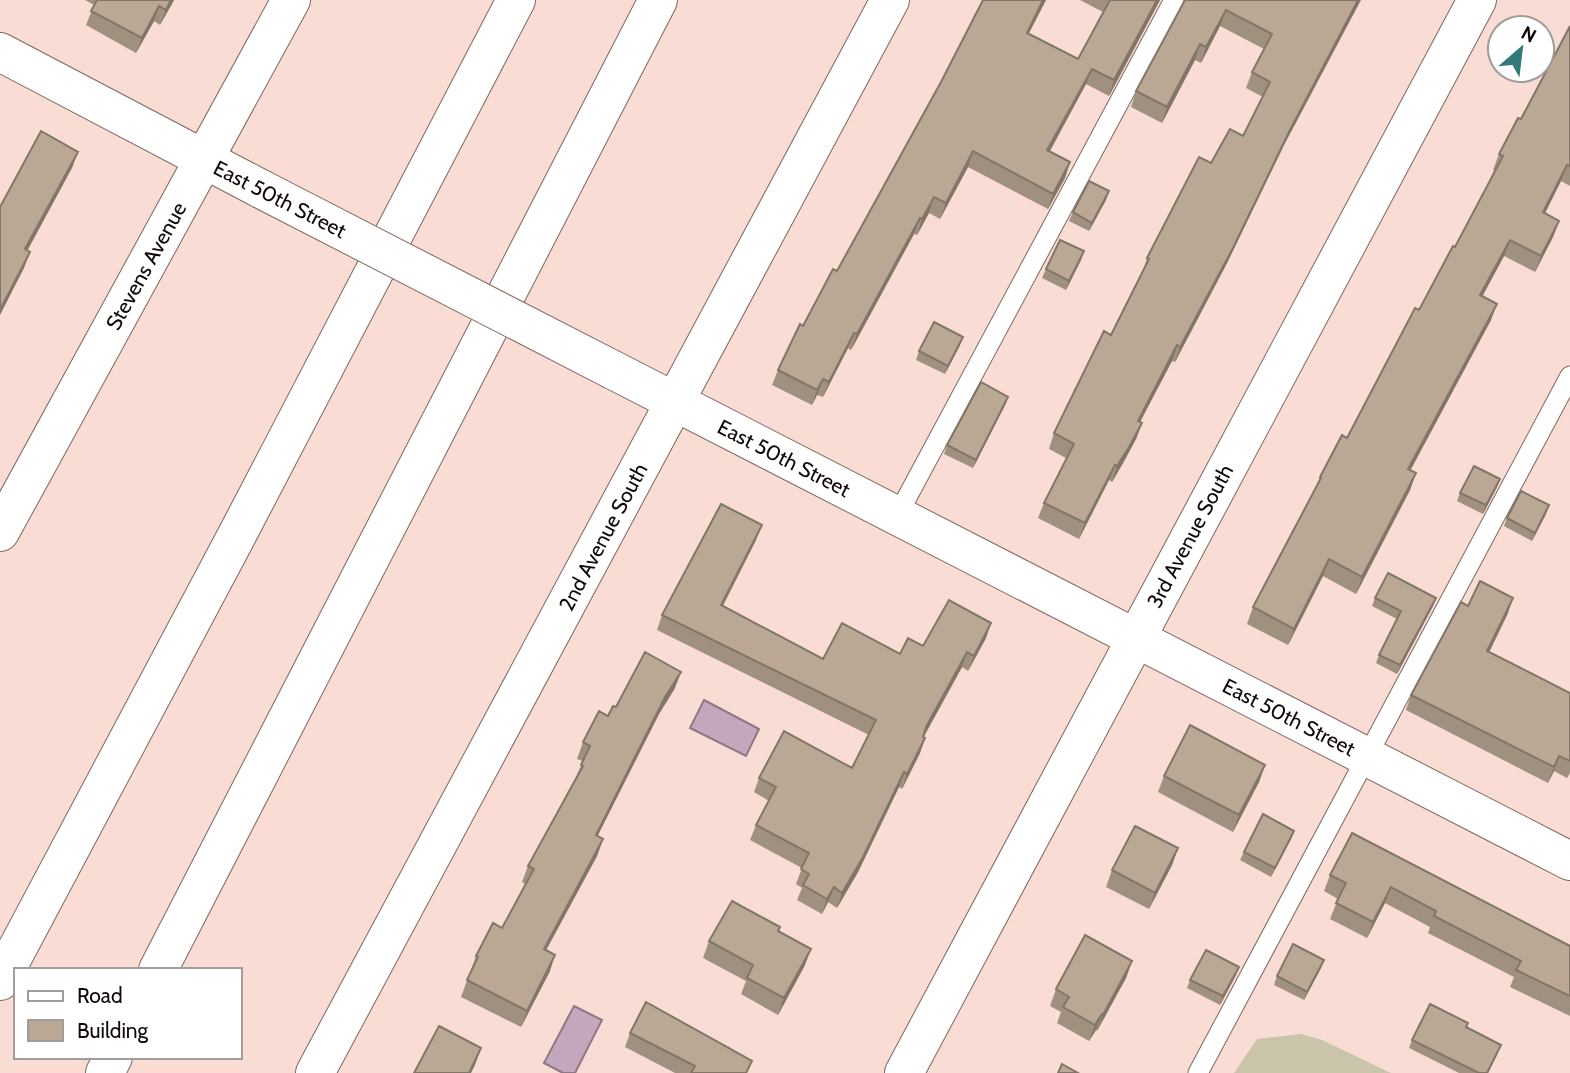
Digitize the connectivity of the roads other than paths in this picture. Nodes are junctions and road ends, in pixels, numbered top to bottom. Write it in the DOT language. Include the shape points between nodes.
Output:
graph roads {
  1 [pos="291,0"];
  2 [pos="516,0"];
  3 [pos="658,0"];
  4 [pos="890,0"];
  5 [pos="1174,0"];
  6 [pos="1477,0"];
  7 [pos="0,52"];
  8 [pos="205,160"];
  9 [pos="1570,376"];
  10 [pos="675,402"];
  11 [pos="897,516"];
  12 [pos="0,532"];
  13 [pos="1135,637"];
  14 [pos="1366,757"];
  15 [pos="1570,861"];
  16 [pos="159,968"];
  17 [pos="0,981"];
  18 [pos="315,1073"];
  19 [pos="904,1073"];
  20 [pos="1198,1073"];
  1 -- 8 [label="main road, Stevens Avenue"];
  2 -- 17 [label="main road"];
  3 -- 16 [label="main road"];
  4 -- 10 [label="main road, 2nd Avenue South"];
  5 -- 11 [label="lane"];
  6 -- 13 [label="main road, 3rd Avenue South"];
  7 -- 8 [label="main road, East 50th Street"];
  8 -- 10 [label="main road, East 50th Street, bridge"];
  8 -- 12 [label="main road, Stevens Avenue"];
  9 -- 14 [label="lane"];
  10 -- 11 [label="main road, East 50th Street"];
  10 -- 18 [label="main road, 2nd Avenue South"];
  11 -- 13 [label="main road, East 50th Street"];
  13 -- 14 [label="main road, East 50th Street"];
  13 -- 19 [label="main road, 3rd Avenue South"];
  14 -- 15 [label="main road, East 50th Street"];
  14 -- 20 [label="lane"];
}
